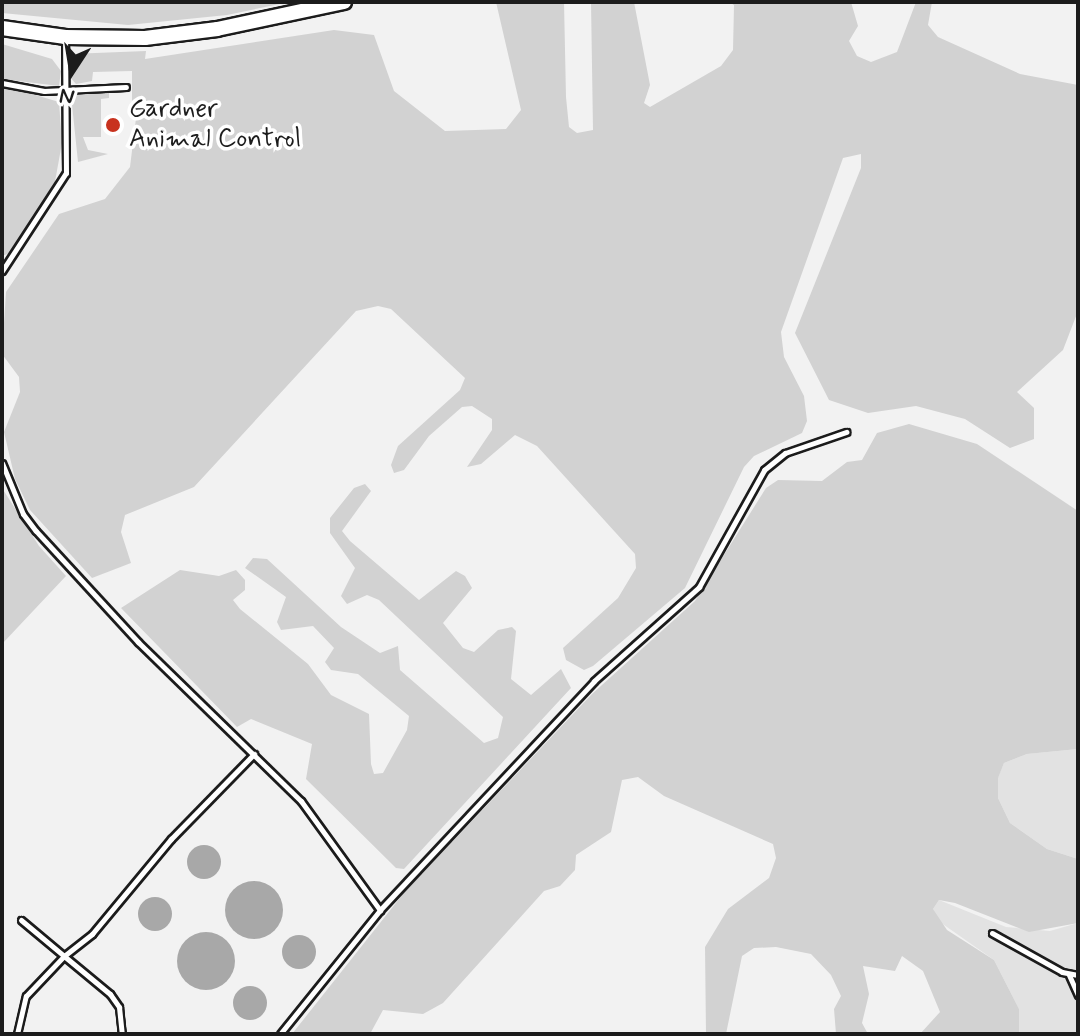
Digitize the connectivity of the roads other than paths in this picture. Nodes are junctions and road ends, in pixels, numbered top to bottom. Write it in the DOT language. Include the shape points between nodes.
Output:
graph roads {
  1 [pos="344,2"];
  2 [pos="2,28"];
  3 [pos="65,37"];
  4 [pos="2,83"];
  5 [pos="126,87"];
  6 [pos="66,90"];
  7 [pos="2,271"];
  8 [pos="846,432"];
  9 [pos="2,463"];
  10 [pos="254,754"];
  11 [pos="380,910"];
  12 [pos="21,920"];
  13 [pos="992,933"];
  14 [pos="64,956"];
  15 [pos="1069,975"];
  16 [pos="1078,975"];
  17 [pos="1078,995"];
  18 [pos="17,1034"];
  19 [pos="122,1034"];
  20 [pos="280,1034"];
  1 -- 3 [label="main road" via="217,29 145,38"];
  2 -- 3 [label="main road"];
  3 -- 6 [label="lane"];
  4 -- 6 [label="lane"];
  5 -- 6 [label="lane"];
  6 -- 7 [label="lane" via="66,173"];
  8 -- 11 [label="lane" via="785,453 764,470 699,587 594,681"];
  9 -- 10 [label="lane" via="23,514 36,531 138,642"];
  10 -- 11 [label="lane" via="301,801"];
  10 -- 14 [label="lane" via="171,839 92,934"];
  11 -- 20 [label="lane"];
  12 -- 14 [label="lane"];
  13 -- 15 [label="lane"];
  14 -- 18 [label="lane" via="26,996"];
  14 -- 19 [label="lane" via="110,994 119,1007"];
  15 -- 16 [label="lane"];
  15 -- 17 [label="lane"];
}
